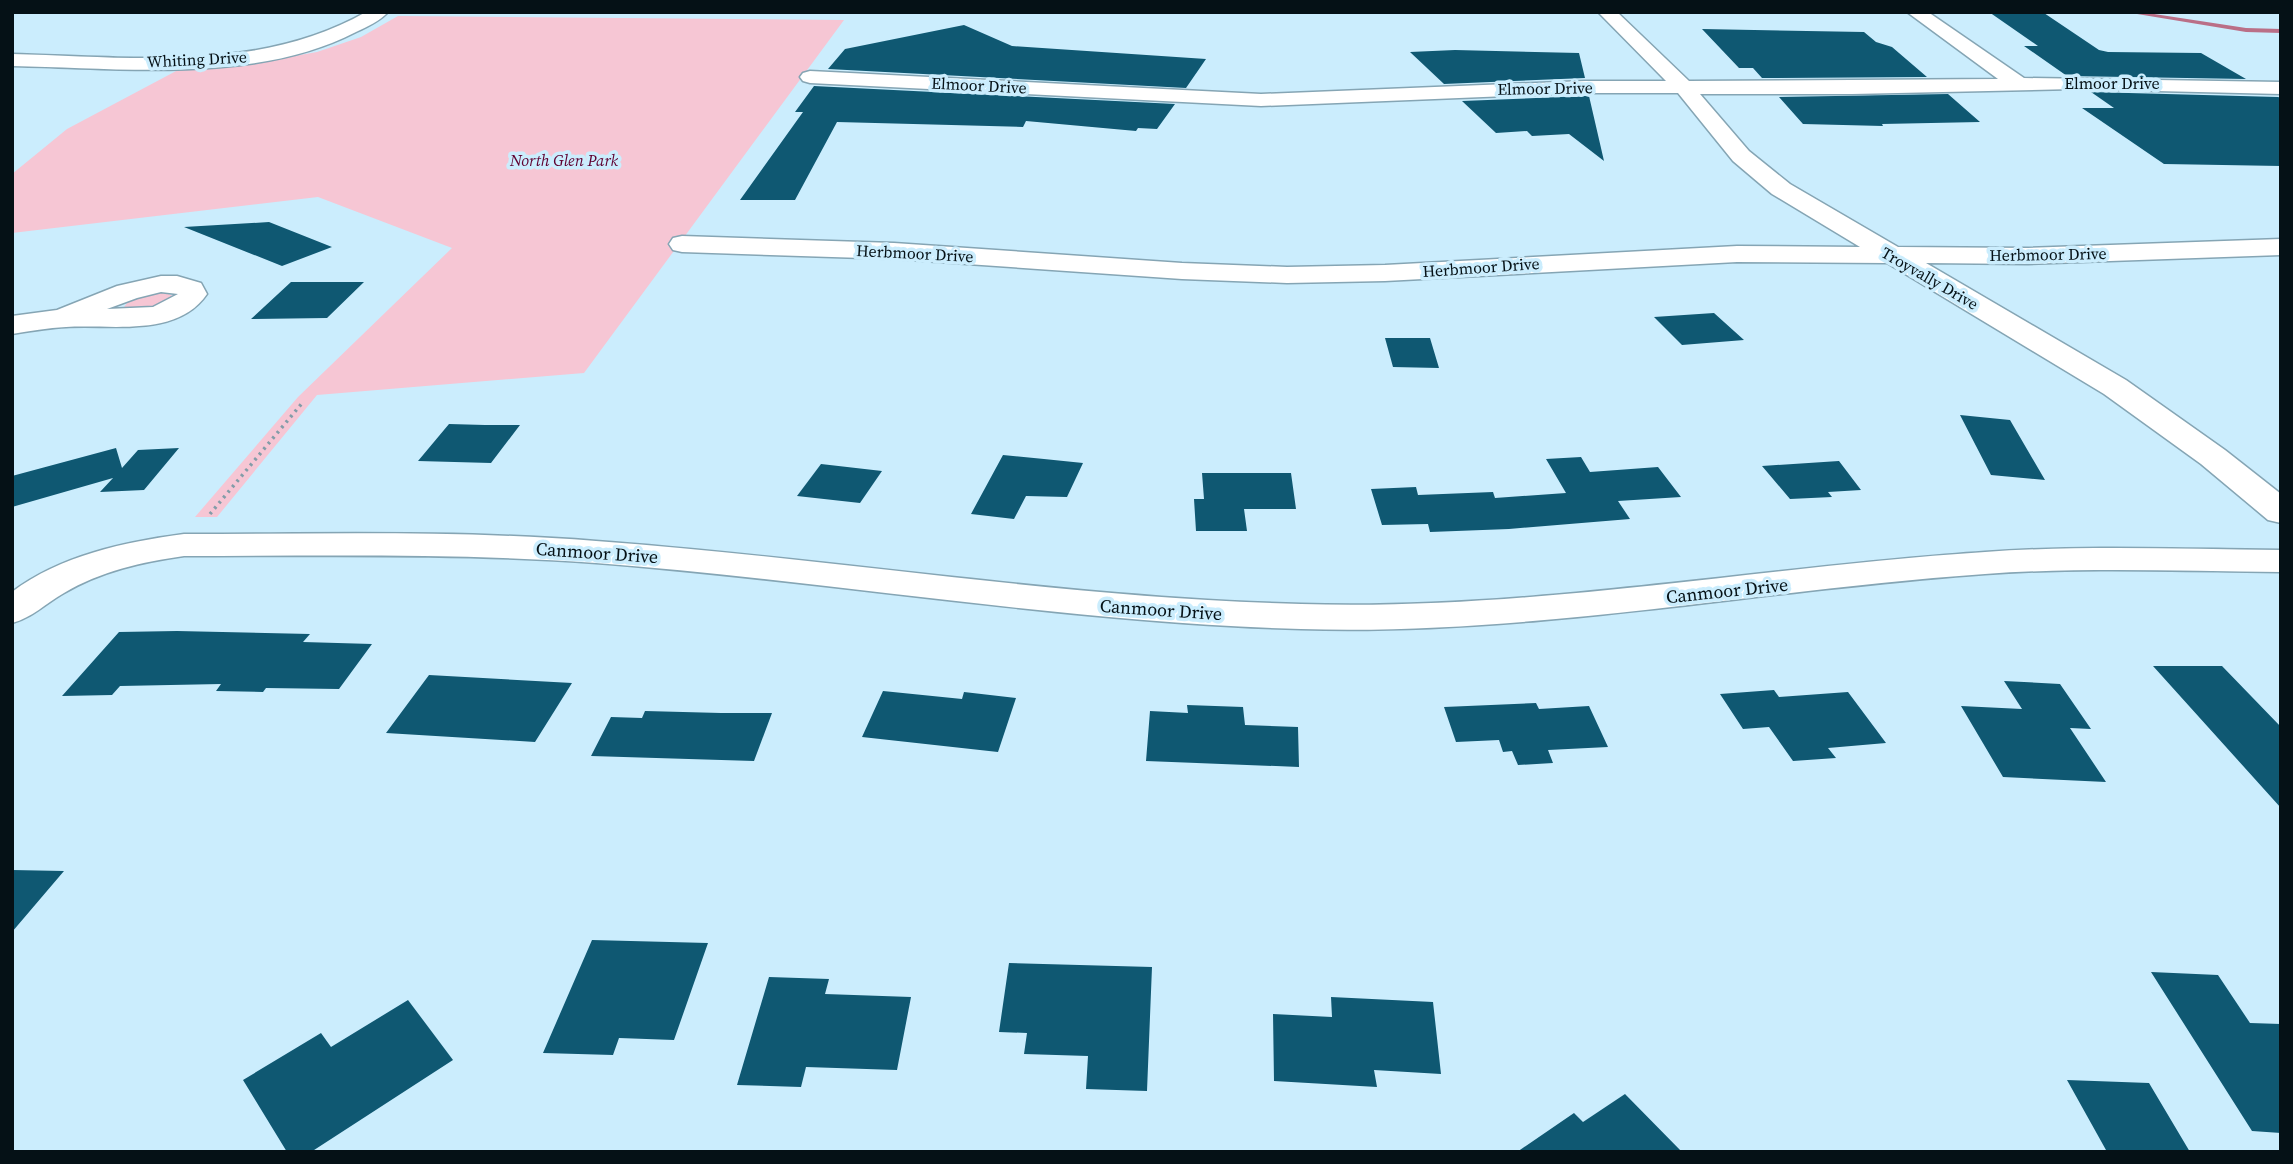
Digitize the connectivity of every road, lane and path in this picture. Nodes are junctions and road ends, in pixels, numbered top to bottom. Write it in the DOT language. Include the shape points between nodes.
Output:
graph roads {
  1 [pos="1607,12"];
  2 [pos="1916,12"];
  3 [pos="377,13"];
  4 [pos="12,60"];
  5 [pos="51,61"];
  6 [pos="810,77"];
  7 [pos="12,79"];
  8 [pos="2019,84"];
  9 [pos="1683,88"];
  10 [pos="2281,88"];
  11 [pos="682,244"];
  12 [pos="2281,247"];
  13 [pos="1889,254"];
  14 [pos="64,318"];
  15 [pos="12,325"];
  16 [pos="303,402"];
  17 [pos="2281,512"];
  18 [pos="205,520"];
  19 [pos="2281,561"];
  20 [pos="12,611"];
  1 -- 9 [label="street, Troyvally Drive"];
  2 -- 8 [label="street"];
  3 -- 5 [label="street, Whiting Drive" via="327,39 258,55 181,62"];
  4 -- 5 [label="street, Whiting Drive"];
  5 -- 7 [label="street"];
  6 -- 9 [label="street, Elmoor Drive" via="1261,100 1514,88"];
  8 -- 9 [label="street, Elmoor Drive"];
  8 -- 10 [label="street, Elmoor Drive"];
  9 -- 13 [label="street, Troyvally Drive" via="1757,171"];
  11 -- 13 [label="street, Herbmoor Drive" via="894,251 1287,275 1673,256"];
  12 -- 13 [label="street, Herbmoor Drive" via="2041,255"];
  13 -- 17 [label="street, Troyvally Drive" via="2115,387"];
  14 -- 15 [label="street"];
  16 -- 18 [label="path"];
  19 -- 20 [label="street, Canmoor Drive" via="2131,558 2008,562 1577,606 1305,617 1121,608 635,556 471,545 184,545 103,561 49,584"];
}
